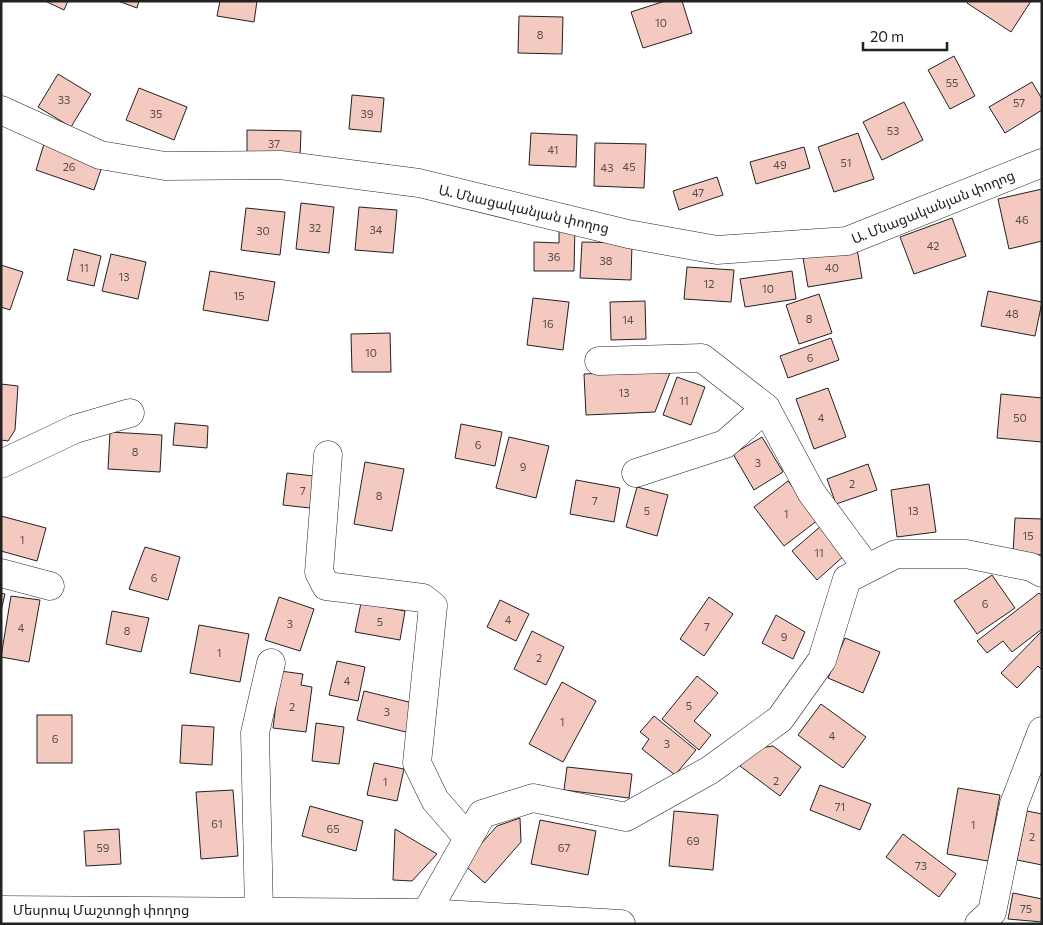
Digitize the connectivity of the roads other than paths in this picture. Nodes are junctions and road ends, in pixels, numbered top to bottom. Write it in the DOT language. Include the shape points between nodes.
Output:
graph roads {
  1 [pos="1,110"];
  2 [pos="1042,163"];
  3 [pos="599,361"];
  4 [pos="766,408"];
  5 [pos="130,413"];
  6 [pos="328,456"];
  7 [pos="1,464"];
  8 [pos="636,473"];
  9 [pos="867,568"];
  10 [pos="1,573"];
  11 [pos="1042,573"];
  12 [pos="50,586"];
  13 [pos="271,663"];
  14 [pos="1042,731"];
  15 [pos="468,838"];
  16 [pos="1,910"];
  17 [pos="259,912"];
  18 [pos="426,913"];
  19 [pos="336,918"];
  20 [pos="621,924"];
  21 [pos="979,924"];
  1 -- 2 [label="street, Ա. Մնացականյան փողոց" via="100,155 165,166 280,165 419,183 628,234 717,250 847,241"];
  3 -- 4 [label="street" via="702,358"];
  4 -- 8 [label="street" via="725,444"];
  4 -- 9 [label="street" via="811,492"];
  5 -- 7 [label="street" via="75,429"];
  6 -- 15 [label="street" via="319,572 326,586 423,598 433,606 417,763 435,800"];
  9 -- 11 [label="street" via="896,554 966,554 1031,567"];
  9 -- 15 [label="street" via="847,579 822,660 780,719 710,770 626,817 533,798 482,814"];
  10 -- 12 [label="street"];
  13 -- 17 [label="street" via="255,733"];
  14 -- 21 [label="street" via="1014,804 992,912"];
  15 -- 18 [label="street"];
  16 -- 17 [label="street, Մեսրոպ Մաշտոցի փողոց"];
  17 -- 19 [label="street, Մեսրոպ Մաշտոցի փողոց"];
  18 -- 19 [label="street, Մեսրոպ Մաշտոցի փողոց"];
  18 -- 20 [label="street, Մեսրոպ Մաշտոցի փողոց"];
}
